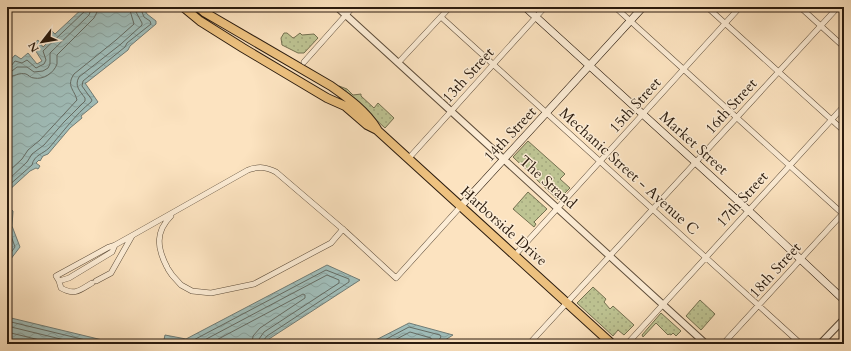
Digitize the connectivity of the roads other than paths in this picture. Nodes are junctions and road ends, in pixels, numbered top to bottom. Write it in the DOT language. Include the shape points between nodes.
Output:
graph roads {
  1 [pos="183,7"];
  2 [pos="337,7"];
  3 [pos="353,7"];
  4 [pos="450,7"];
  5 [pos="525,7"];
  6 [pos="546,7"];
  7 [pos="615,7"];
  8 [pos="643,7"];
  9 [pos="707,7"];
  10 [pos="740,7"];
  11 [pos="800,7"];
  12 [pos="838,7"];
  13 [pos="201,10"];
  14 [pos="346,15"];
  15 [pos="441,17"];
  16 [pos="536,17"];
  17 [pos="200,21"];
  18 [pos="631,21"];
  19 [pos="725,24"];
  20 [pos="820,26"];
  21 [pos="250,38"];
  22 [pos="844,47"];
  23 [pos="243,48"];
  24 [pos="304,62"];
  25 [pos="398,63"];
  26 [pos="494,64"];
  27 [pos="590,66"];
  28 [pos="684,69"];
  29 [pos="779,72"];
  30 [pos="844,106"];
  31 [pos="451,111"];
  32 [pos="547,113"];
  33 [pos="643,114"];
  34 [pos="736,118"];
  35 [pos="831,120"];
  36 [pos="377,130"];
  37 [pos="844,131"];
  38 [pos="409,158"];
  39 [pos="504,160"];
  40 [pos="600,162"];
  41 [pos="696,162"];
  42 [pos="790,165"];
  43 [pos="461,206"];
  44 [pos="557,208"];
  45 [pos="653,209"];
  46 [pos="748,210"];
  47 [pos="176,211"];
  48 [pos="844,214"];
  49 [pos="343,229"];
  50 [pos="133,235"];
  51 [pos="515,255"];
  52 [pos="610,256"];
  53 [pos="706,257"];
  54 [pos="801,260"];
  55 [pos="844,300"];
  56 [pos="567,303"];
  57 [pos="663,304"];
  58 [pos="758,306"];
  59 [pos="844,318"];
  60 [pos="529,344"];
  61 [pos="612,344"];
  62 [pos="626,344"];
  63 [pos="706,344"];
  64 [pos="723,344"];
  65 [pos="800,344"];
  66 [pos="820,344"];
  1 -- 17 [label="main road, Harborside Drive"];
  2 -- 14 [label="street, The Strand"];
  3 -- 14 [label="street"];
  4 -- 15 [label="street"];
  5 -- 16 [label="main road, Market Street"];
  6 -- 16 [label="street, 13th Street"];
  7 -- 18 [label="street"];
  8 -- 18 [label="main road, 14th Street"];
  9 -- 19 [label="street"];
  10 -- 19 [label="street, 15th Street"];
  11 -- 20 [label="street"];
  12 -- 20 [label="street, 16th Street"];
  13 -- 17 [label="main road"];
  13 -- 21 [label="main road, Harborside Drive"];
  14 -- 24 [label="street"];
  14 -- 25 [label="street, The Strand"];
  15 -- 25 [label="street"];
  15 -- 26 [label="street, Mechanic Street - Avenue C"];
  16 -- 26 [label="street, 13th Street"];
  16 -- 27 [label="main road, Market Street"];
  17 -- 23 [label="main road, Harborside Drive"];
  18 -- 27 [label="main road, 14th Street"];
  18 -- 28 [label="street"];
  19 -- 28 [label="street, 15th Street"];
  19 -- 29 [label="street"];
  20 -- 22 [label="street"];
  20 -- 29 [label="street, 16th Street"];
  21 -- 23 [label="main road"];
  21 -- 36 [label="main road, Harborside Drive" via="331,86 371,120"];
  23 -- 36 [label="main road, Harborside Drive" via="344,106"];
  25 -- 31 [label="street, The Strand"];
  26 -- 31 [label="street, 13th Street"];
  26 -- 32 [label="street, Mechanic Street - Avenue C"];
  27 -- 32 [label="main road, 14th Street"];
  27 -- 33 [label="main road, Market Street"];
  28 -- 33 [label="street, 15th Street"];
  28 -- 34 [label="street"];
  29 -- 34 [label="street, 16th Street"];
  29 -- 35 [label="street"];
  30 -- 35 [label="street, 17th Street"];
  31 -- 38 [label="street, 13th Street"];
  31 -- 39 [label="street, The Strand"];
  32 -- 39 [label="main road, 14th Street"];
  32 -- 40 [label="street, Mechanic Street - Avenue C"];
  33 -- 40 [label="street, 15th Street"];
  33 -- 41 [label="main road, Market Street"];
  34 -- 41 [label="street, 16th Street"];
  34 -- 42 [label="street"];
  35 -- 37 [label="street"];
  35 -- 42 [label="street, 17th Street"];
  36 -- 38 [label="main road, Harborside Drive"];
  38 -- 43 [label="main road, Harborside Drive"];
  39 -- 43 [label="main road, 14th Street"];
  39 -- 44 [label="street, The Strand"];
  40 -- 44 [label="street, 15th Street"];
  40 -- 45 [label="street, Mechanic Street - Avenue C"];
  41 -- 45 [label="street, 16th Street"];
  41 -- 46 [label="main road, Market Street"];
  42 -- 46 [label="street, 17th Street"];
  42 -- 48 [label="street"];
  43 -- 49 [label="street, 14th Street" via="396,278"];
  43 -- 51 [label="main road, Harborside Drive"];
  44 -- 51 [label="street, 15th Street"];
  44 -- 52 [label="street, The Strand"];
  45 -- 52 [label="street, 16th Street"];
  45 -- 53 [label="street, Mechanic Street - Avenue C"];
  46 -- 53 [label="street, 17th Street"];
  46 -- 54 [label="main road, Market Street"];
  47 -- 49 [label="street" via="248,170 257,167 267,168 276,172"];
  47 -- 49 [label="street" via="164,223 158,247 172,275 181,285 192,291 211,293 254,284 331,243"];
  47 -- 50 [label="street"];
  48 -- 54 [label="street, 18th Street"];
  50 -- 50 [label="street" via="58,278 61,288 77,292 111,273"];
  51 -- 56 [label="main road, Harborside Drive"];
  52 -- 56 [label="street, 16th Street"];
  52 -- 57 [label="street, The Strand"];
  53 -- 57 [label="street, 17th Street"];
  53 -- 58 [label="street, Mechanic Street - Avenue C"];
  54 -- 55 [label="main road, Market Street"];
  54 -- 58 [label="street, 18th Street"];
  56 -- 60 [label="street, 16th Street"];
  56 -- 61 [label="main road, Harborside Drive"];
  57 -- 62 [label="street, 17th Street"];
  57 -- 63 [label="street, The Strand"];
  58 -- 64 [label="street, 18th Street"];
  58 -- 65 [label="street, Mechanic Street - Avenue C"];
  59 -- 66 [label="street"];
}
